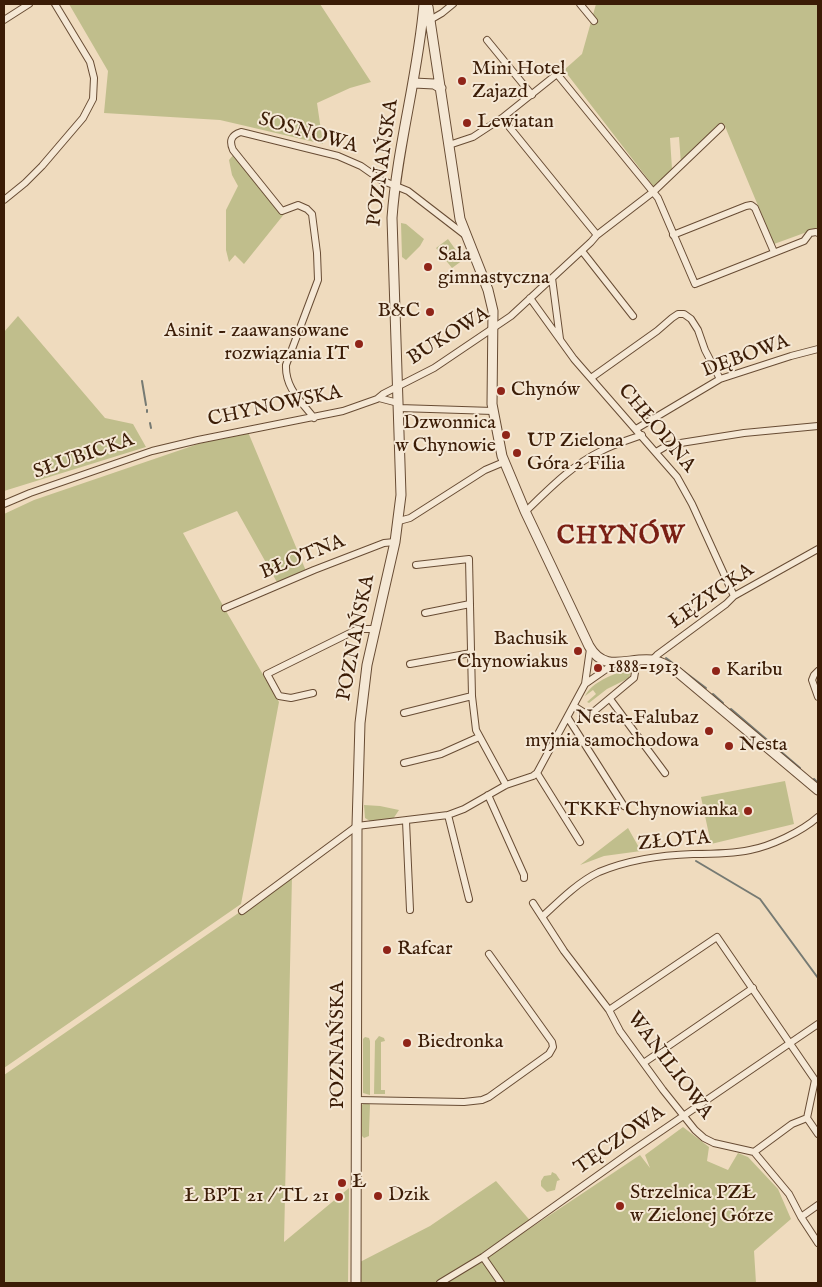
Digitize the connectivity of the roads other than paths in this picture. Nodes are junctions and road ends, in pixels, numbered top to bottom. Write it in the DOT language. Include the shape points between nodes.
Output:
graph roads {
  1 [pos="29,4"];
  2 [pos="55,4"];
  3 [pos="453,4"];
  4 [pos="580,4"];
  5 [pos="427,5"];
  6 [pos="4,20"];
  7 [pos="430,20"];
  8 [pos="594,21"];
  9 [pos="487,40"];
  10 [pos="414,83"];
  11 [pos="441,88"];
  12 [pos="532,95"];
  13 [pos="502,118"];
  14 [pos="720,127"];
  15 [pos="449,145"];
  16 [pos="395,185"];
  17 [pos="653,192"];
  18 [pos="4,200"];
  19 [pos="818,233"];
  20 [pos="674,234"];
  21 [pos="465,235"];
  22 [pos="597,235"];
  23 [pos="582,251"];
  24 [pos="774,252"];
  25 [pos="552,278"];
  26 [pos="530,298"];
  27 [pos="633,316"];
  28 [pos="494,328"];
  29 [pos="560,341"];
  30 [pos="818,349"];
  31 [pos="591,378"];
  32 [pos="720,379"];
  33 [pos="398,387"];
  34 [pos="379,398"];
  35 [pos="398,406"];
  36 [pos="493,411"];
  37 [pos="314,418"];
  38 [pos="818,426"];
  39 [pos="636,429"];
  40 [pos="642,435"];
  41 [pos="177,445"];
  42 [pos="656,452"];
  43 [pos="504,462"];
  44 [pos="4,504"];
  45 [pos="526,512"];
  46 [pos="399,521"];
  47 [pos="395,542"];
  48 [pos="818,549"];
  49 [pos="416,565"];
  50 [pos="734,596"];
  51 [pos="470,604"];
  52 [pos="225,608"];
  53 [pos="425,612"];
  54 [pos="374,629"];
  55 [pos="590,649"];
  56 [pos="471,653"];
  57 [pos="652,660"];
  58 [pos="637,661"];
  59 [pos="615,663"];
  60 [pos="410,664"];
  61 [pos="818,671"];
  62 [pos="584,684"];
  63 [pos="313,693"];
  64 [pos="472,696"];
  65 [pos="818,697"];
  66 [pos="610,698"];
  67 [pos="574,706"];
  68 [pos="404,714"];
  69 [pos="568,718"];
  70 [pos="479,737"];
  71 [pos="404,764"];
  72 [pos="538,773"];
  73 [pos="665,773"];
  74 [pos="506,785"];
  75 [pos="818,790"];
  76 [pos="488,795"];
  77 [pos="624,806"];
  78 [pos="448,815"];
  79 [pos="818,817"];
  80 [pos="406,821"];
  81 [pos="357,826"];
  82 [pos="580,842"];
  83 [pos="524,878"];
  84 [pos="469,899"];
  85 [pos="533,902"];
  86 [pos="410,910"];
  87 [pos="242,911"];
  88 [pos="542,917"];
  89 [pos="489,954"];
  90 [pos="753,988"];
  91 [pos="608,1010"];
  92 [pos="818,1024"];
  93 [pos="790,1043"];
  94 [pos="645,1062"];
  95 [pos="356,1100"];
  96 [pos="684,1116"];
  97 [pos="807,1118"];
  98 [pos="818,1134"];
  99 [pos="754,1152"];
  100 [pos="818,1205"];
  101 [pos="801,1217"];
  102 [pos="818,1243"];
  103 [pos="483,1257"];
  104 [pos="356,1283"];
  105 [pos="440,1283"];
  106 [pos="501,1283"];
  1 -- 6 [label="street"];
  2 -- 18 [label="street" via="90,62 94,78 93,99 83,118 42,166"];
  3 -- 7 [label="street"];
  4 -- 8 [label="street"];
  5 -- 7 [label="street"];
  5 -- 10 [label="street, POZNAŃSKA"];
  7 -- 11 [label="street"];
  9 -- 12 [label="street"];
  10 -- 11 [label="street" via="429,83"];
  10 -- 16 [label="street, POZNAŃSKA"];
  11 -- 15 [label="street"];
  12 -- 13 [label="street"];
  12 -- 17 [label="street" via="557,74"];
  13 -- 15 [label="street" via="473,138"];
  13 -- 22 [label="street"];
  14 -- 17 [label="street, BUKOWA"];
  15 -- 21 [label="street"];
  16 -- 21 [label="street, SOSNOWA" via="408,191"];
  16 -- 33 [label="street, POZNAŃSKA" via="391,238"];
  16 -- 37 [label="street, SOSNOWA" via="338,156 241,132 232,138 233,150 282,211 298,206 307,209 314,220 318,280 285,374 292,391"];
  17 -- 20 [label="street"];
  17 -- 22 [label="street, BUKOWA"];
  19 -- 24 [label="street" via="810,233 804,241"];
  20 -- 24 [label="street" via="752,206"];
  20 -- 24 [label="street" via="695,284"];
  21 -- 28 [label="street" via="491,301"];
  22 -- 23 [label="street, BUKOWA"];
  23 -- 25 [label="street, BUKOWA"];
  23 -- 27 [label="street"];
  25 -- 26 [label="street, BUKOWA"];
  25 -- 29 [label="street"];
  26 -- 28 [label="street, BUKOWA"];
  26 -- 29 [label="street, CHŁODNA"];
  28 -- 33 [label="street, BUKOWA" via="434,368"];
  28 -- 36 [label="street"];
  29 -- 31 [label="street, CHŁODNA"];
  30 -- 32 [label="street, DĘBOWA"];
  31 -- 32 [label="street" via="672,318 684,314 691,318 698,330"];
  31 -- 39 [label="street, CHŁODNA"];
  32 -- 39 [label="street, DĘBOWA"];
  33 -- 34 [label="street, CHYNOWSKA"];
  33 -- 35 [label="street, POZNAŃSKA"];
  34 -- 35 [label="street"];
  34 -- 37 [label="street, CHYNOWSKA"];
  35 -- 36 [label="street"];
  35 -- 46 [label="street, POZNAŃSKA"];
  36 -- 43 [label="street"];
  37 -- 41 [label="street, CHYNOWSKA"];
  38 -- 42 [label="street" via="668,445"];
  39 -- 40 [label="street, CHŁODNA"];
  40 -- 42 [label="street, CHŁODNA"];
  40 -- 45 [label="street" via="595,454 567,473"];
  41 -- 44 [label="street, SŁUBICKA"];
  42 -- 50 [label="street, CHŁODNA" via="685,491"];
  43 -- 45 [label="street"];
  43 -- 46 [label="street" via="485,470 410,518"];
  45 -- 55 [label="street"];
  46 -- 47 [label="street, POZNAŃSKA"];
  47 -- 52 [label="street, BŁOTNA" via="376,546"];
  47 -- 54 [label="street, POZNAŃSKA"];
  48 -- 50 [label="street, ŁĘŻYCKA"];
  49 -- 51 [label="street" via="469,559"];
  50 -- 57 [label="street, ŁĘŻYCKA"];
  51 -- 53 [label="street"];
  51 -- 56 [label="street"];
  54 -- 63 [label="street" via="358,630 267,674 279,696 291,698"];
  54 -- 81 [label="street, POZNAŃSKA" via="360,723"];
  55 -- 59 [label="street" via="601,660"];
  55 -- 62 [label="street"];
  56 -- 60 [label="street"];
  56 -- 64 [label="street"];
  57 -- 58 [label="street"];
  57 -- 75 [label="street" via="680,674"];
  58 -- 59 [label="street"];
  58 -- 66 [label="street" via="634,678"];
  59 -- 62 [label="street"];
  61 -- 65 [label="street" via="812,680"];
  62 -- 67 [label="street"];
  64 -- 68 [label="street"];
  64 -- 70 [label="street"];
  66 -- 67 [label="street" via="588,715"];
  66 -- 73 [label="street"];
  67 -- 69 [label="street"];
  69 -- 72 [label="street"];
  69 -- 77 [label="street"];
  70 -- 71 [label="street" via="441,754"];
  70 -- 74 [label="street"];
  72 -- 74 [label="street"];
  72 -- 82 [label="street"];
  74 -- 76 [label="street"];
  76 -- 78 [label="street"];
  76 -- 83 [label="street"];
  78 -- 80 [label="street"];
  78 -- 84 [label="street"];
  79 -- 88 [label="street, ZŁOTA" via="788,836 751,850 646,859 599,872 574,888"];
  80 -- 81 [label="street"];
  80 -- 86 [label="street"];
  81 -- 87 [label="street"];
  81 -- 95 [label="street, POZNAŃSKA"];
  85 -- 88 [label="street, WANILIOWA"];
  88 -- 91 [label="street, WANILIOWA"];
  89 -- 95 [label="street" via="552,1042 549,1054 482,1100"];
  90 -- 91 [label="street" via="718,937"];
  90 -- 93 [label="street"];
  90 -- 94 [label="street"];
  91 -- 94 [label="street, WANILIOWA"];
  92 -- 93 [label="street, TĘCZOWA"];
  93 -- 96 [label="street, TĘCZOWA"];
  93 -- 97 [label="street" via="815,1080"];
  94 -- 96 [label="street, WANILIOWA"];
  95 -- 104 [label="street, POZNAŃSKA"];
  96 -- 99 [label="street, WANILIOWA" via="704,1138"];
  96 -- 103 [label="street, TĘCZOWA"];
  97 -- 98 [label="street"];
  97 -- 99 [label="street" via="792,1124"];
  99 -- 101 [label="street" via="789,1194"];
  100 -- 101 [label="street"];
  101 -- 102 [label="street"];
  103 -- 105 [label="street, TĘCZOWA"];
  103 -- 106 [label="street"];
}
